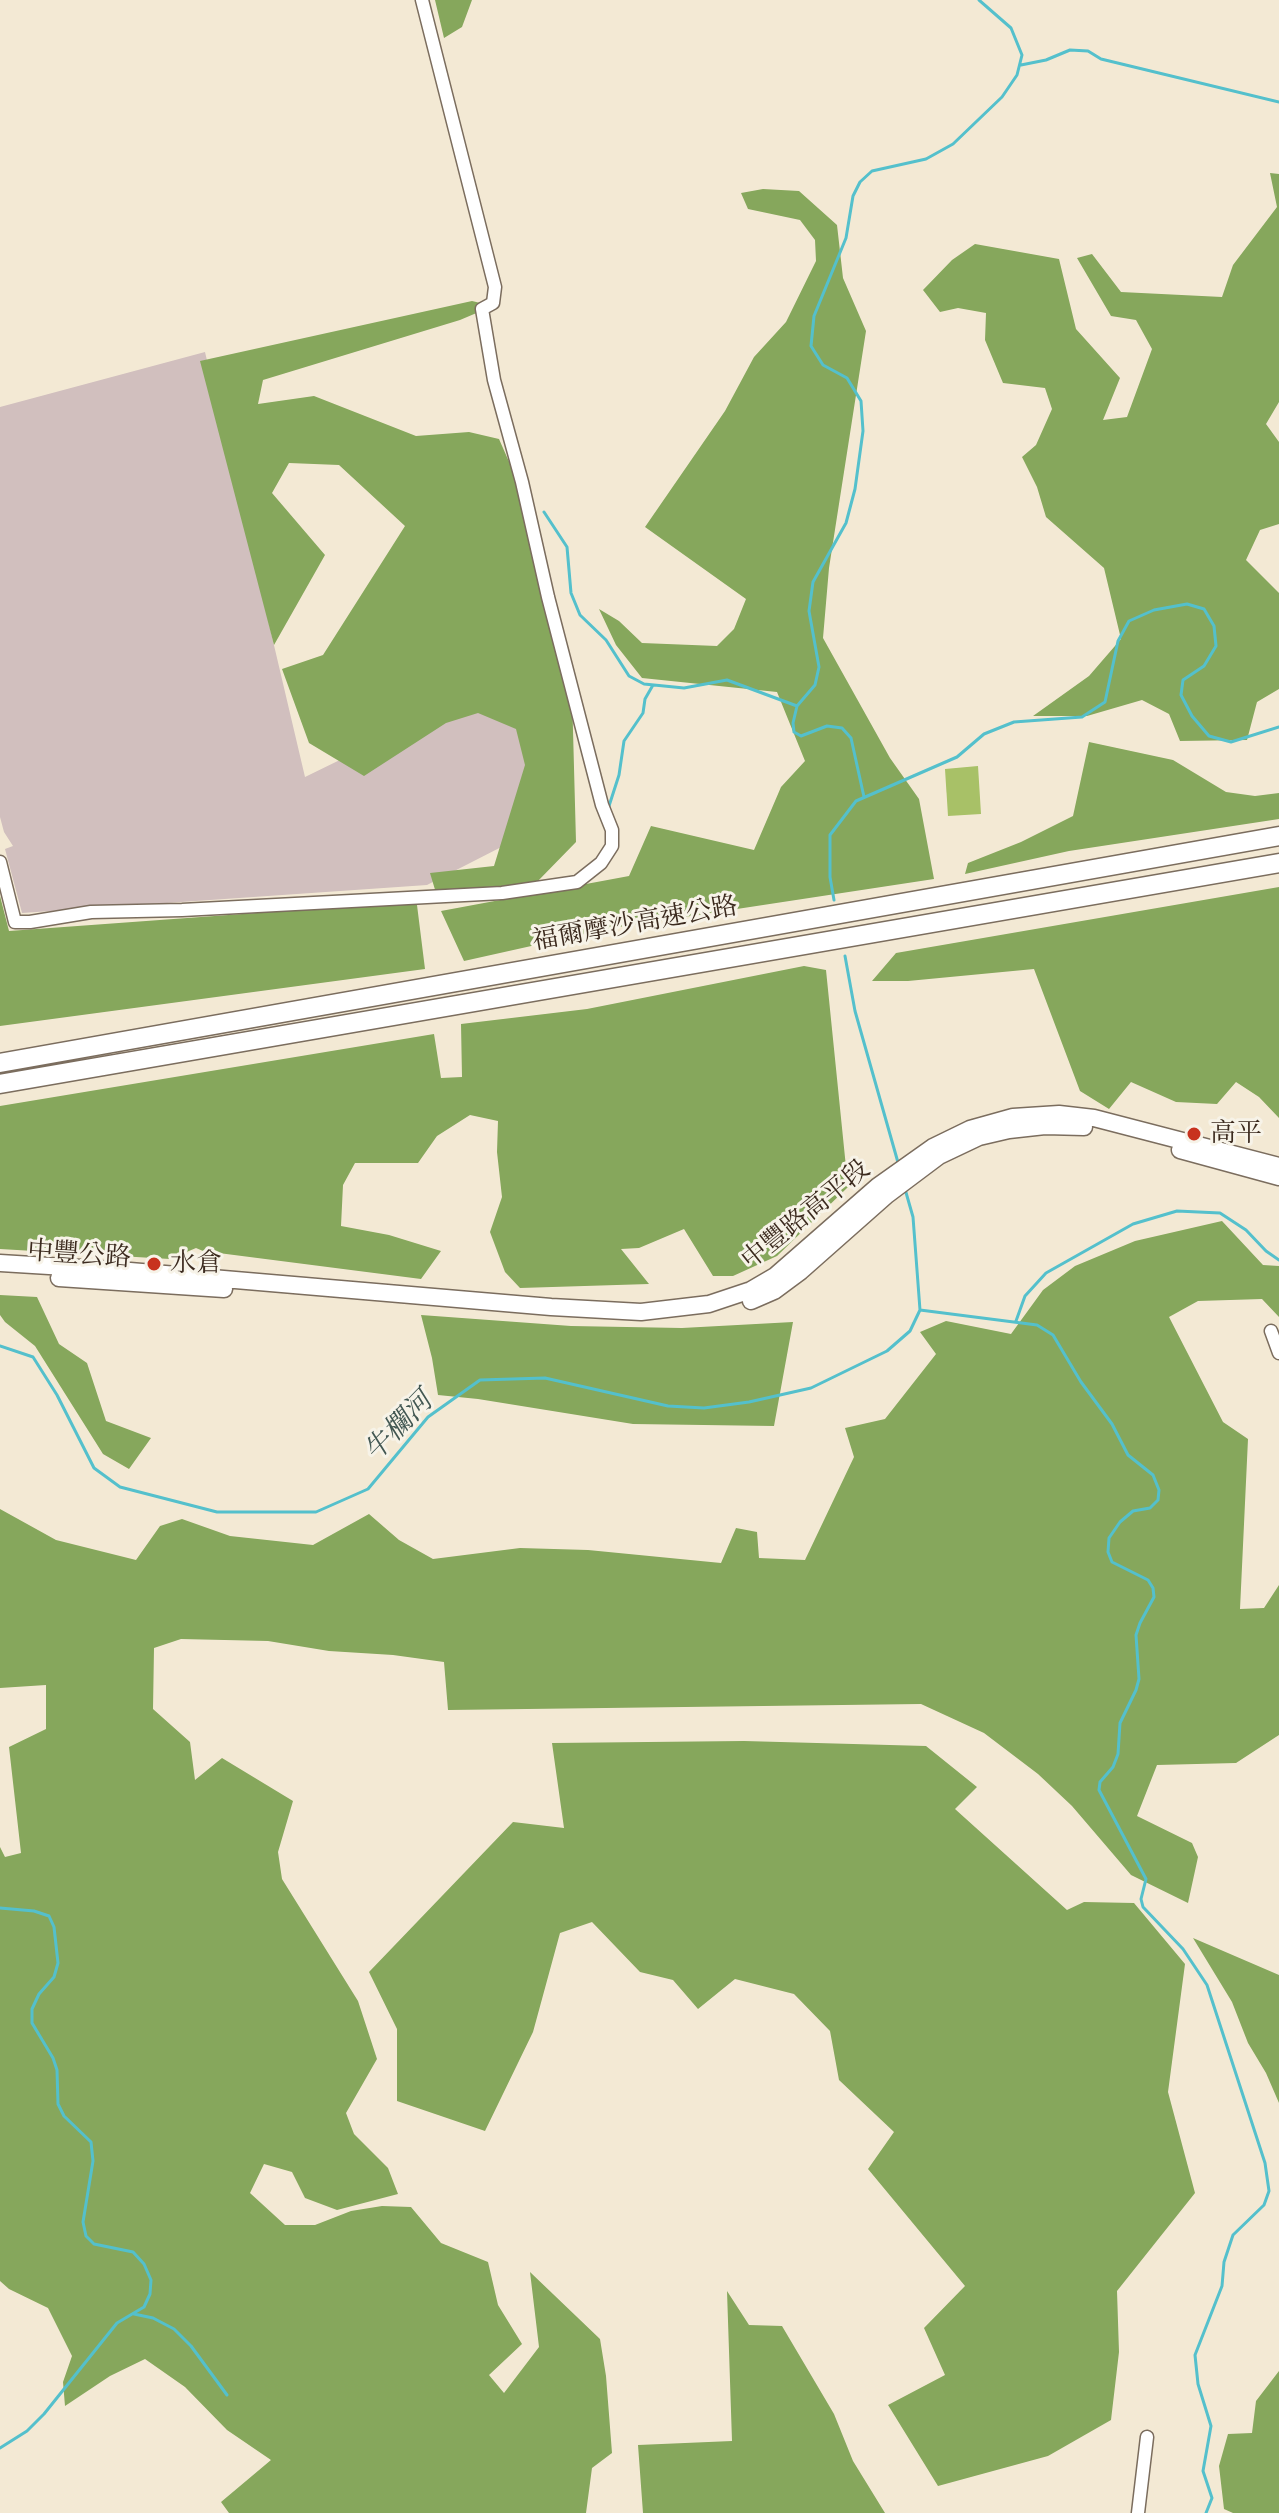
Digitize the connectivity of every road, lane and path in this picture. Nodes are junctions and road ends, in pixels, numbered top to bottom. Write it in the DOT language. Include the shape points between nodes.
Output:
graph roads {
  1 [pos="422,0"];
  2 [pos="1279,836"];
  3 [pos="0,862"];
  4 [pos="1279,865"];
  5 [pos="0,1063"];
  6 [pos="0,1084"];
  7 [pos="936,1152"];
  8 [pos="1279,1166"];
  9 [pos="1279,1177"];
  10 [pos="0,1263"];
  11 [pos="0,1273"];
  12 [pos="250,1285"];
  13 [pos="1271,1331"];
  14 [pos="1279,1353"];
  15 [pos="1147,2437"];
  16 [pos="1138,2513"];
  1 -- 3 [label="street" via="495,287 493,303 482,309 494,380 612,846 577,882 502,893 91,912 30,922 15,922"];
  2 -- 5 [label="highway, 福爾摩沙高速公路"];
  4 -- 6 [label="highway, 福爾摩沙高速公路"];
  7 -- 8 [label="main road, 中豐路高平段" via="970,1129 1013,1117 1059,1114 1094,1118"];
  7 -- 9 [label="main road, 中豐路高平段" via="1009,1130 1078,1125"];
  7 -- 12 [label="main road, 中豐路高平段" via="775,1276 711,1309 641,1312"];
  10 -- 12 [label="main road, 中豐公路"];
  11 -- 12 [label="main road, 中豐公路"];
  13 -- 14 [label="street"];
  15 -- 16 [label="street"];
}
